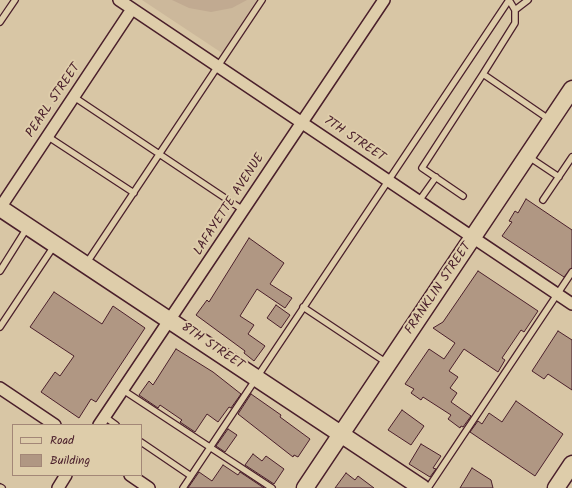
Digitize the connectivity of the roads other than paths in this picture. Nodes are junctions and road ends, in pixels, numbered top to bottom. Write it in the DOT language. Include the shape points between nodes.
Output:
graph roads {
  1 [pos="15,0"];
  2 [pos="119,0"];
  3 [pos="262,0"];
  4 [pos="384,0"];
  5 [pos="509,0"];
  6 [pos="528,0"];
  7 [pos="132,9"];
  8 [pos="515,10"];
  9 [pos="0,22"];
  10 [pos="218,66"];
  11 [pos="483,74"];
  12 [pos="572,89"];
  13 [pos="74,97"];
  14 [pos="551,120"];
  15 [pos="302,122"];
  16 [pos="47,136"];
  17 [pos="159,156"];
  18 [pos="527,156"];
  19 [pos="572,157"];
  20 [pos="436,177"];
  21 [pos="559,177"];
  22 [pos="388,180"];
  23 [pos="134,193"];
  24 [pos="462,196"];
  25 [pos="543,200"];
  26 [pos="420,202"];
  27 [pos="0,208"];
  28 [pos="243,210"];
  29 [pos="28,226"];
  30 [pos="473,238"];
  31 [pos="55,244"];
  32 [pos="86,264"];
  33 [pos="0,271"];
  34 [pos="572,272"];
  35 [pos="557,294"];
  36 [pos="572,304"];
  37 [pos="303,307"];
  38 [pos="171,320"];
  39 [pos="0,327"];
  40 [pos="389,364"];
  41 [pos="256,377"];
  42 [pos="123,390"];
  43 [pos="1,392"];
  44 [pos="102,421"];
  45 [pos="53,424"];
  46 [pos="112,424"];
  47 [pos="342,435"];
  48 [pos="142,443"];
  49 [pos="210,448"];
  50 [pos="572,464"];
  51 [pos="65,476"];
  52 [pos="131,476"];
  53 [pos="191,476"];
  54 [pos="58,488"];
  55 [pos="149,488"];
  56 [pos="183,488"];
  57 [pos="272,488"];
  58 [pos="305,488"];
  59 [pos="422,488"];
  60 [pos="428,488"];
  61 [pos="556,488"];
  1 -- 9 [label="lane"];
  2 -- 7 [label="street, 7TH STREET"];
  3 -- 10 [label="lane"];
  4 -- 15 [label="street, LAFAYETTE AVENUE"];
  5 -- 8 [label="lane"];
  5 -- 22 [label="lane"];
  6 -- 8 [label="lane"];
  7 -- 10 [label="street, 7TH STREET"];
  7 -- 13 [label="street, PEARL STREET"];
  8 -- 11 [label="lane" via="515,23"];
  10 -- 15 [label="street, 7TH STREET"];
  10 -- 17 [label="lane"];
  11 -- 14 [label="lane"];
  11 -- 20 [label="lane" via="422,168"];
  12 -- 14 [label="street, FRANKLIN STREET"];
  13 -- 16 [label="street, PEARL STREET"];
  13 -- 17 [label="lane"];
  14 -- 18 [label="street, FRANKLIN STREET"];
  15 -- 22 [label="street, 7TH STREET"];
  15 -- 28 [label="street, LAFAYETTE AVENUE"];
  16 -- 23 [label="lane"];
  16 -- 27 [label="street, PEARL STREET"];
  17 -- 23 [label="lane"];
  17 -- 28 [label="lane"];
  18 -- 21 [label="lane"];
  18 -- 30 [label="street, FRANKLIN STREET"];
  19 -- 21 [label="lane"];
  20 -- 24 [label="lane"];
  20 -- 26 [label="lane"];
  21 -- 25 [label="lane"];
  22 -- 26 [label="street, 7TH STREET"];
  22 -- 37 [label="lane"];
  23 -- 32 [label="lane"];
  26 -- 30 [label="street, 7TH STREET"];
  27 -- 29 [label="street, 8TH STREET"];
  28 -- 38 [label="street, LAFAYETTE AVENUE"];
  29 -- 31 [label="street, 8TH STREET"];
  29 -- 33 [label="lane"];
  30 -- 35 [label="street, 7TH STREET"];
  30 -- 40 [label="street, FRANKLIN STREET"];
  31 -- 32 [label="street, 8TH STREET"];
  31 -- 39 [label="lane"];
  32 -- 38 [label="street, 8TH STREET"];
  34 -- 35 [label="lane"];
  35 -- 36 [label="street, 7TH STREET"];
  35 -- 60 [label="lane"];
  37 -- 40 [label="lane"];
  37 -- 41 [label="lane"];
  38 -- 41 [label="street, 8TH STREET"];
  38 -- 42 [label="street, LAFAYETTE AVENUE"];
  40 -- 47 [label="street, FRANKLIN STREET"];
  41 -- 47 [label="street, 8TH STREET"];
  41 -- 49 [label="lane"];
  42 -- 44 [label="street, LAFAYETTE AVENUE"];
  42 -- 49 [label="lane"];
  43 -- 45 [label="street"];
  44 -- 46 [label="lane"];
  47 -- 58 [label="street, FRANKLIN STREET"];
  47 -- 59 [label="street, 8TH STREET"];
  48 -- 53 [label="lane"];
  49 -- 53 [label="lane"];
  49 -- 57 [label="lane"];
  50 -- 61 [label="street"];
  51 -- 54 [label="street"];
  52 -- 55 [label="street"];
  53 -- 56 [label="lane"];
}
